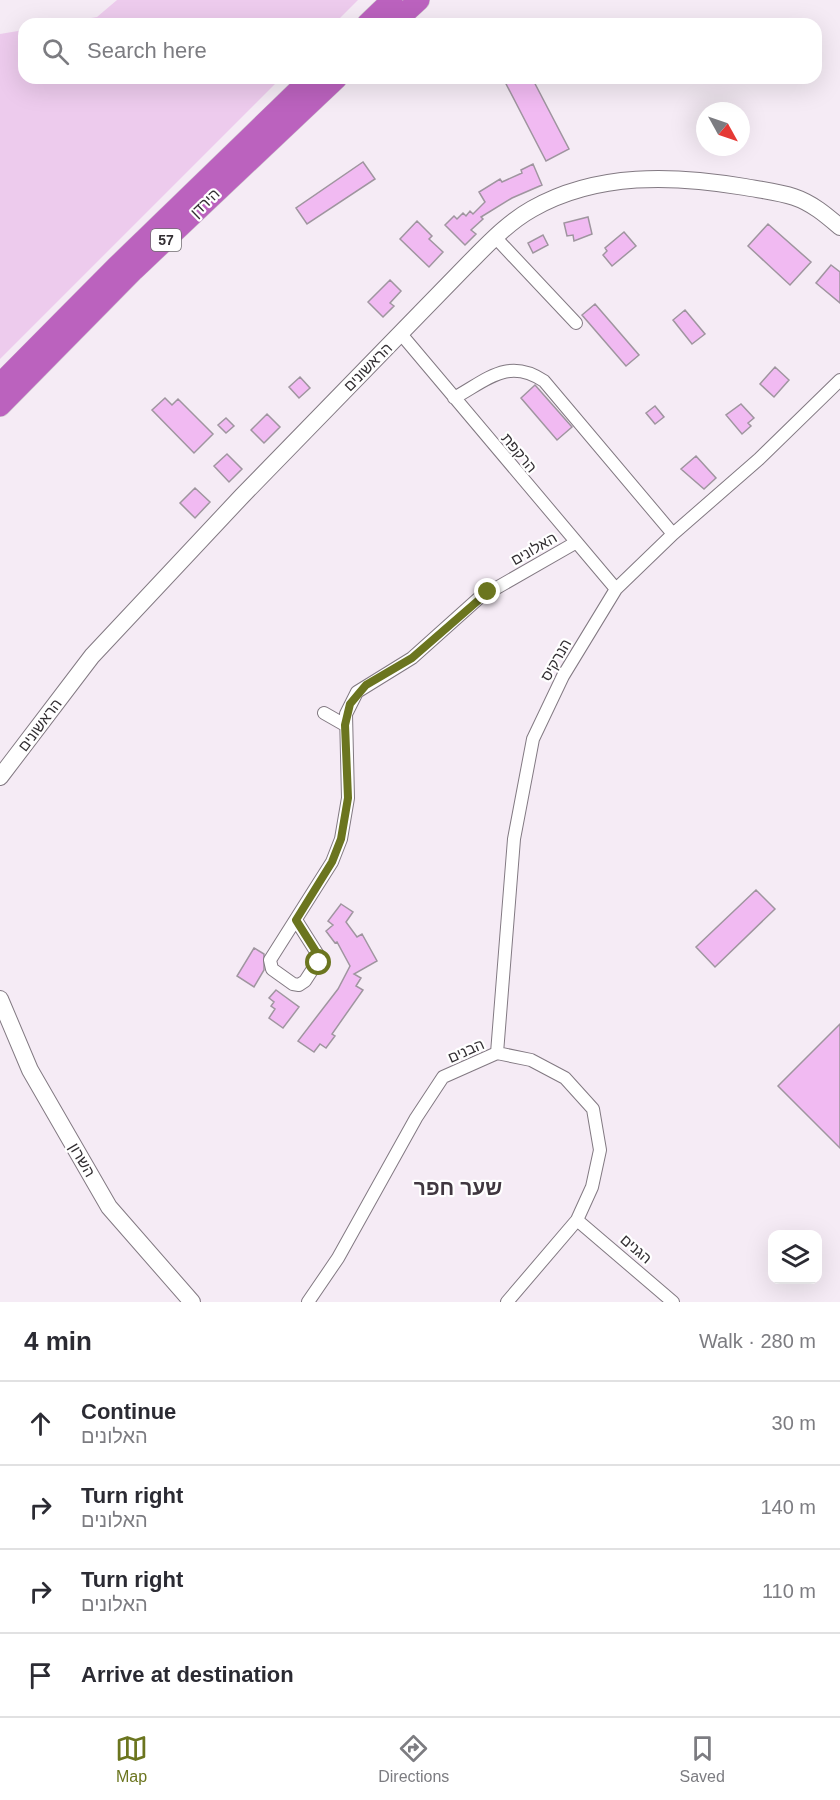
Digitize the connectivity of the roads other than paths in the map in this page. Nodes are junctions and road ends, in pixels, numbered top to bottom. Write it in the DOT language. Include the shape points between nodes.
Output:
graph roads {
  1 [pos="392,0"];
  2 [pos="419,0"];
  3 [pos="373,18"];
  4 [pos="400,18"];
  5 [pos="305,84"];
  6 [pos="331,84"];
  7 [pos="840,227"];
  8 [pos="495,237"];
  9 [pos="576,323"];
  10 [pos="401,334"];
  11 [pos="840,380"];
  12 [pos="0,384"];
  13 [pos="454,398"];
  14 [pos="0,406"];
  15 [pos="674,534"];
  16 [pos="575,543"];
  17 [pos="616,589"];
  18 [pos="324,713"];
  19 [pos="345,725"];
  20 [pos="0,777"];
  21 [pos="296,920"];
  22 [pos="0,999"];
  23 [pos="497,1053"];
  24 [pos="577,1220"];
  25 [pos="192,1302"];
  26 [pos="308,1302"];
  27 [pos="507,1302"];
  28 [pos="673,1302"];
  1 -- 3 [label="highway"];
  2 -- 4 [label="highway"];
  5 -- 12 [label="highway, הירדן / 57"];
  6 -- 14 [label="highway, הירדן / 57" via="134,270"];
  7 -- 8 [label="street, הראשונים" via="795,198 708,181 640,179 569,192 531,209"];
  8 -- 9 [label="street"];
  8 -- 10 [label="street, הראשונים"];
  10 -- 13 [label="street, הרקפת"];
  10 -- 20 [label="street, הראשונים" via="92,656"];
  11 -- 15 [label="street, הנרקיס"];
  13 -- 15 [label="street" via="507,370 528,371 544,381"];
  13 -- 16 [label="street, הרקפת"];
  15 -- 17 [label="street, הנרקיס"];
  16 -- 17 [label="street, הרקפת"];
  16 -- 19 [label="street, האלונים" via="479,598 412,658 366,685 350,704"];
  17 -- 23 [label="street, הנרקיס" via="563,676 533,739 514,839"];
  18 -- 19 [label="street"];
  19 -- 21 [label="street, האלונים" via="348,798 341,839 332,862"];
  21 -- 21 [label="street, האלונים" via="320,958 299,985 270,965"];
  22 -- 25 [label="street, השרון" via="30,1070 109,1207"];
  23 -- 24 [label="street, הבנים" via="531,1059 565,1078 593,1108 600,1150 592,1187"];
  23 -- 26 [label="street, הבנים" via="443,1077 338,1258"];
  24 -- 27 [label="street, הבנים"];
  24 -- 28 [label="street, הגנים"];
}
